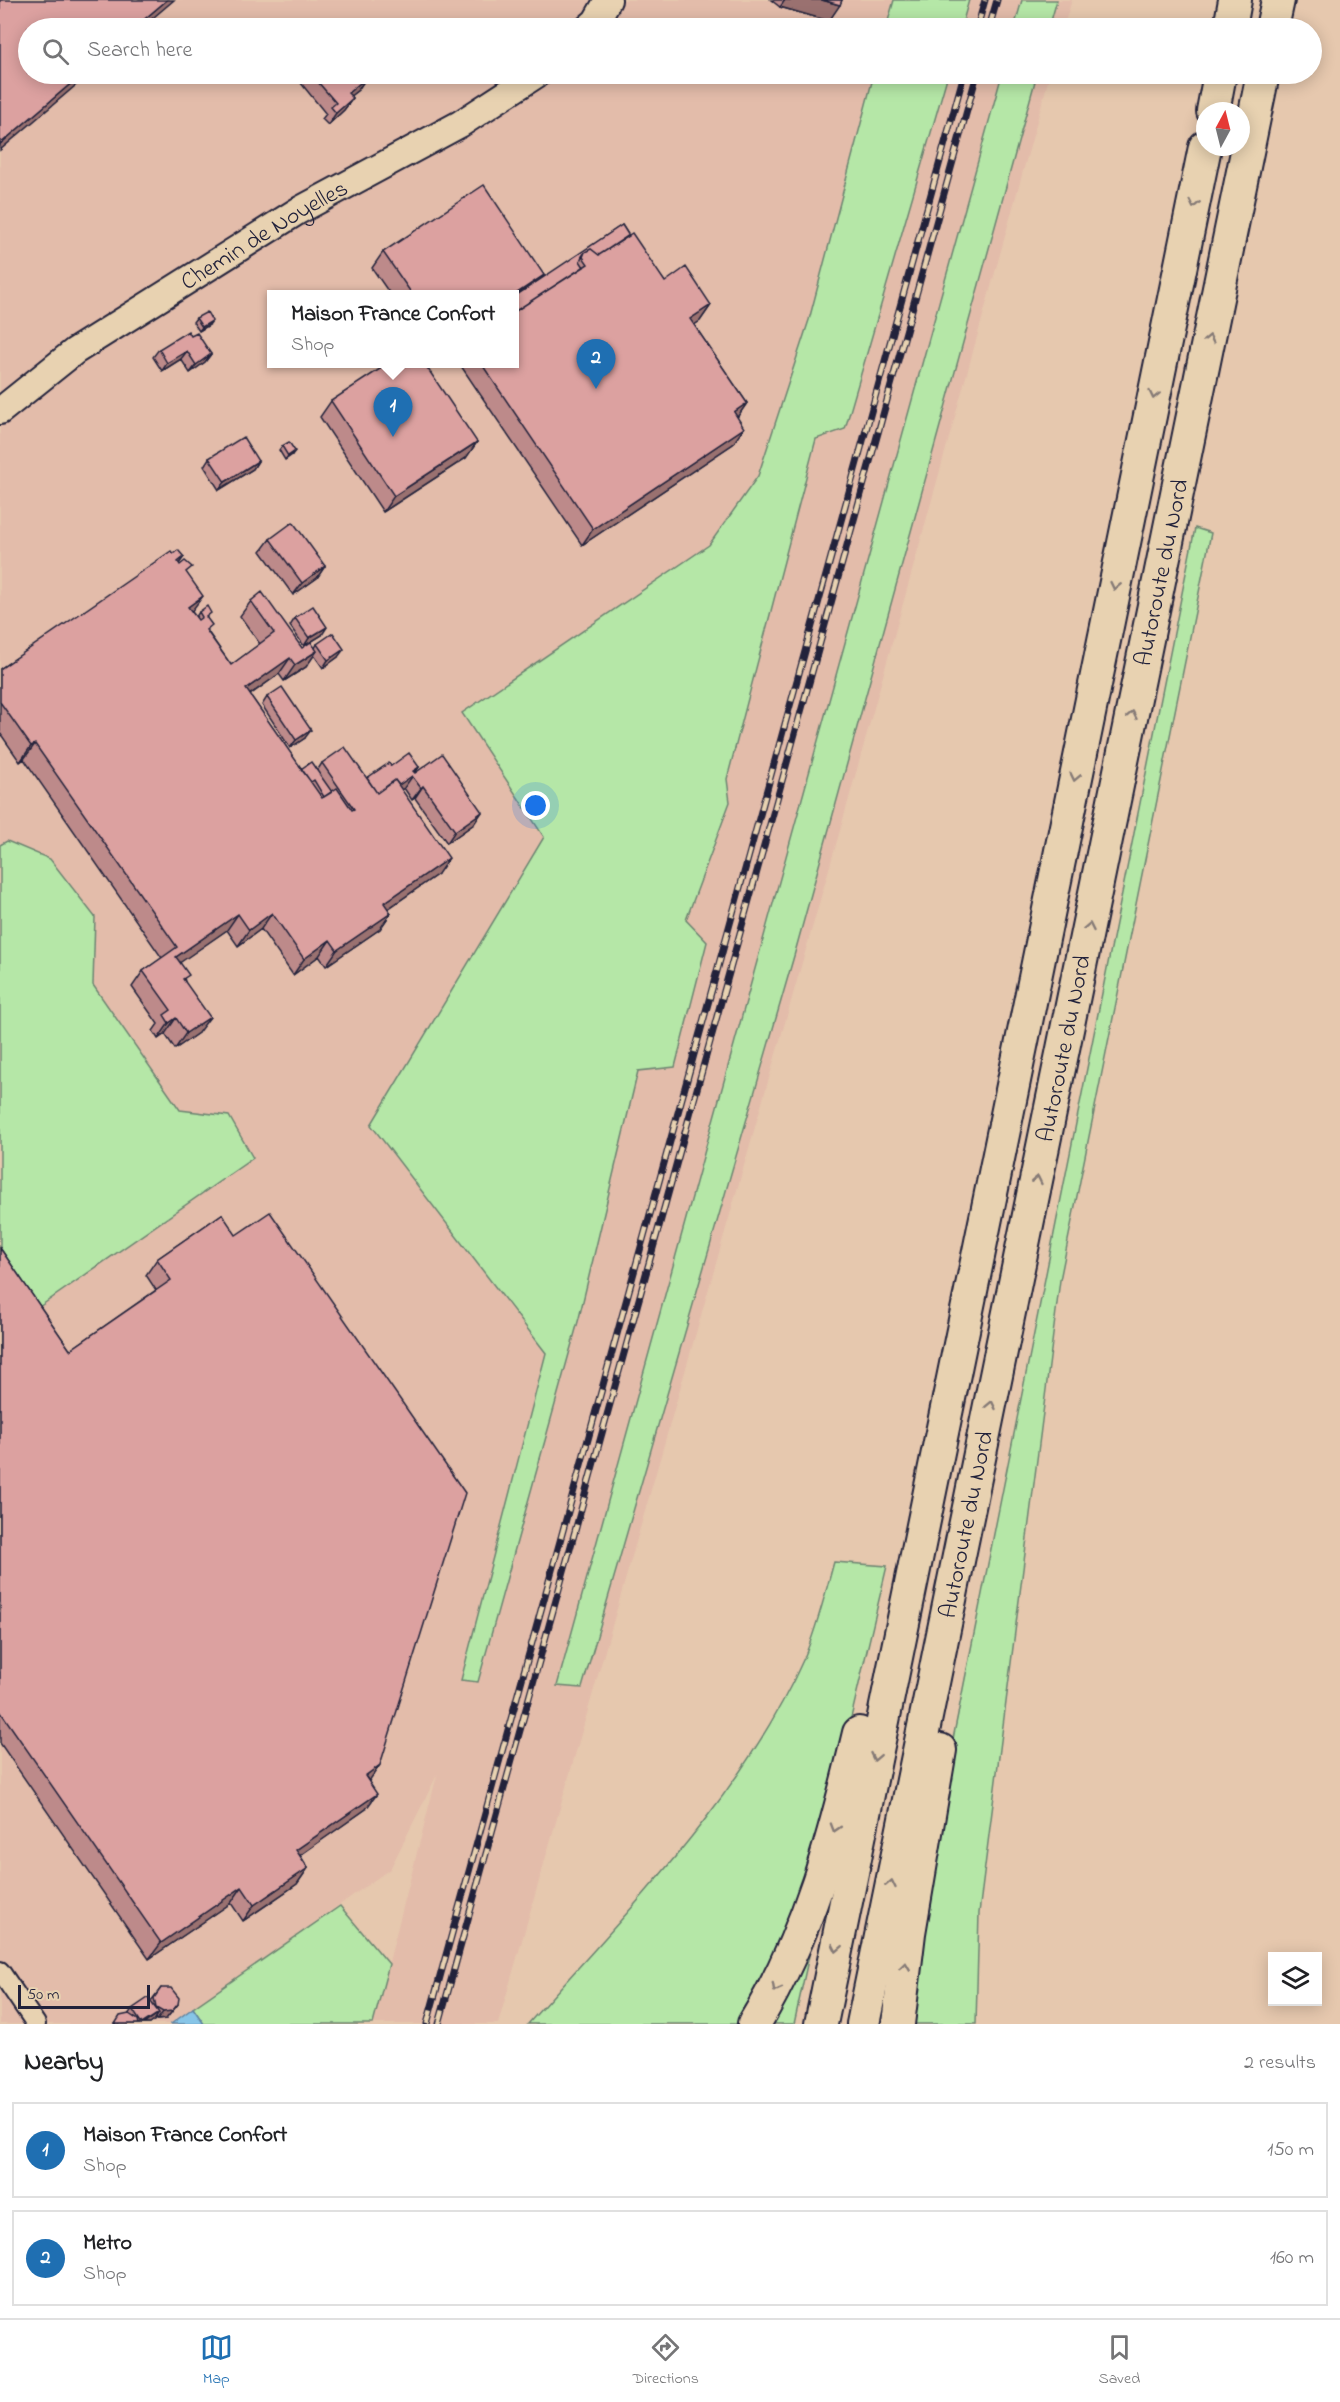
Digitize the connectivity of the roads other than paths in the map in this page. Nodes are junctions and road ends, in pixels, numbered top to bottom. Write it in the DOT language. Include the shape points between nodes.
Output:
graph roads {
  1 [pos="608,0"];
  2 [pos="1235,0"];
  3 [pos="1278,0"];
  4 [pos="598,18"];
  5 [pos="1232,18"];
  6 [pos="1274,18"];
  7 [pos="522,84"];
  8 [pos="1218,84"];
  9 [pos="1261,84"];
  10 [pos="1215,102"];
  11 [pos="1203,156"];
  12 [pos="0,411"];
  13 [pos="903,1617"];
  14 [pos="937,1668"];
  15 [pos="0,1971"];
  16 [pos="36,2024"];
  17 [pos="754,2024"];
  18 [pos="821,2024"];
  19 [pos="863,2024"];
  20 [pos="898,2024"];
  1 -- 4 [label="street"];
  2 -- 5 [label="highway"];
  3 -- 6 [label="highway"];
  7 -- 12 [label="street, Chemin de Noyelles" via="460,124 290,217 75,351"];
  8 -- 10 [label="highway"];
  14 -- 9 [label="highway, Autoroute du Nord, one-way"];
  11 -- 13 [label="highway, Autoroute du Nord, one-way"];
  13 -- 17 [label="highway, one-way" via="869,1690 842,1805 809,1913 776,1989"];
  13 -- 18 [label="highway, Autoroute du Nord, one-way"];
  19 -- 14 [label="highway, Autoroute du Nord, one-way"];
  20 -- 14 [label="highway, one-way" via="942,1738"];
  15 -- 16 [label="street"];
}
